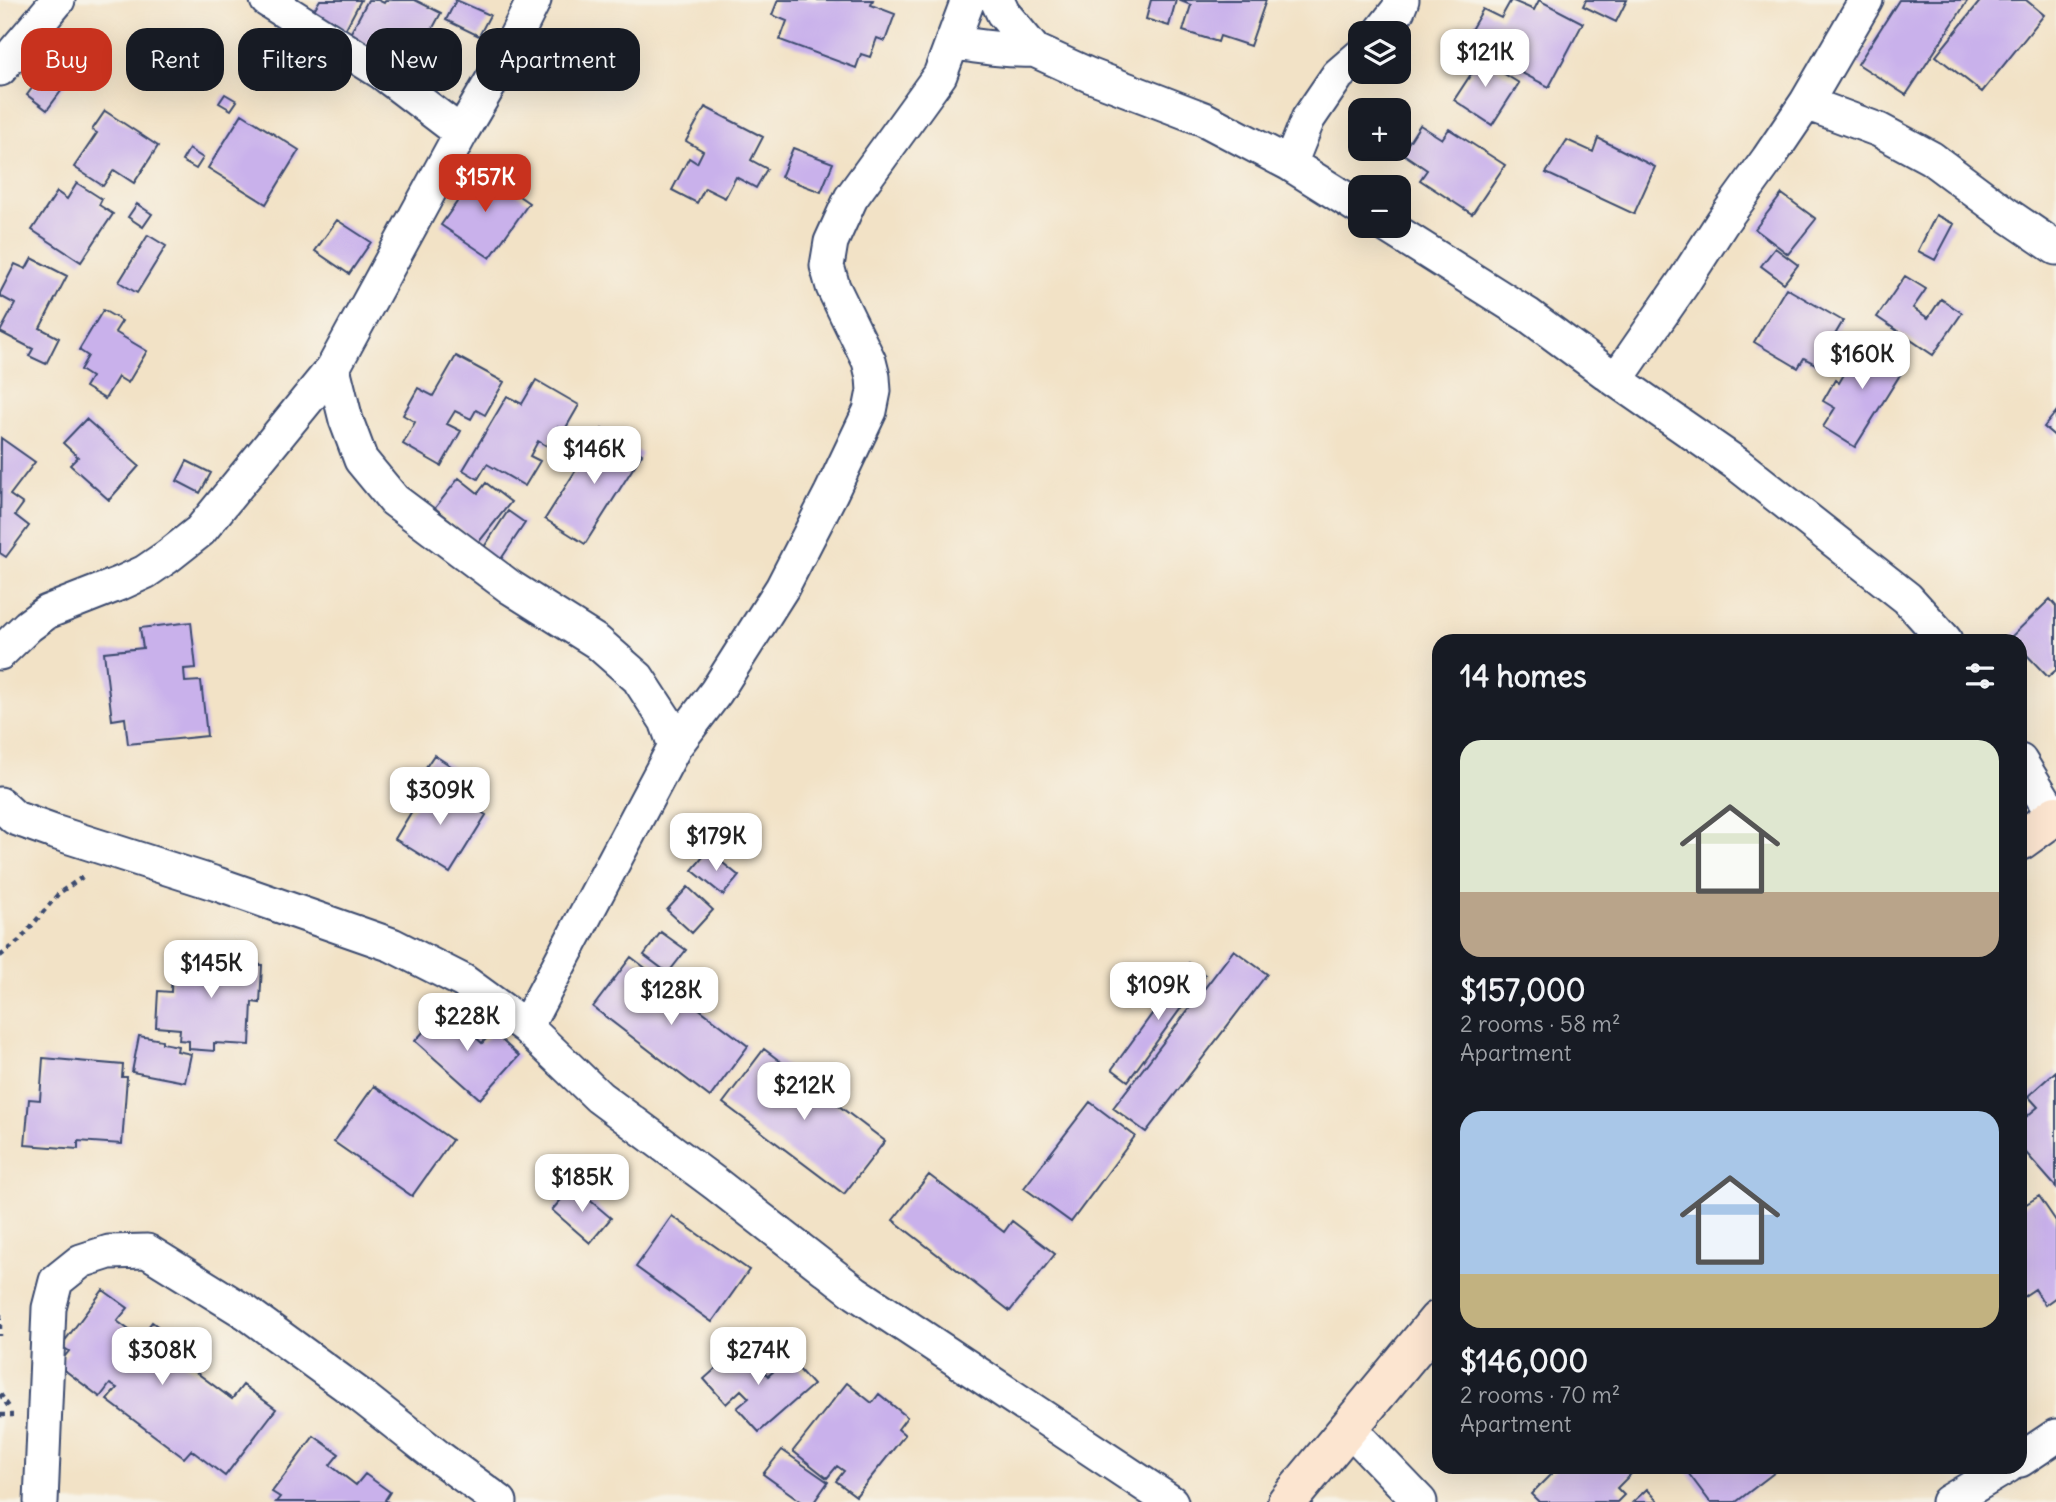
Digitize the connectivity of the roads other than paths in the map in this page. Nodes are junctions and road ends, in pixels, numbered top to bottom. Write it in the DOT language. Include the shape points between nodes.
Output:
graph roads {
  1 [pos="58,0"];
  2 [pos="267,0"];
  3 [pos="534,0"];
  4 [pos="968,0"];
  5 [pos="997,0"];
  6 [pos="1402,0"];
  7 [pos="1866,0"];
  8 [pos="1389,21"];
  9 [pos="952,42"];
  10 [pos="1034,50"];
  11 [pos="1348,66"];
  12 [pos="0,69"];
  13 [pos="1806,103"];
  14 [pos="461,133"];
  15 [pos="1290,164"];
  16 [pos="1348,200"];
  17 [pos="1406,238"];
  18 [pos="2056,248"];
  19 [pos="333,368"];
  20 [pos="1616,380"];
  21 [pos="1940,634"];
  22 [pos="0,653"];
  23 [pos="676,746"];
  24 [pos="2027,772"];
  25 [pos="0,804"];
  26 [pos="2055,816"];
  27 [pos="2027,836"];
  28 [pos="526,1027"];
  29 [pos="1432,1327"];
  30 [pos="1348,1427"];
  31 [pos="2056,1436"];
  32 [pos="2027,1455"];
  33 [pos="1995,1474"];
  34 [pos="41,1502"];
  35 [pos="500,1502"];
  36 [pos="1171,1502"];
  37 [pos="1287,1502"];
  38 [pos="1420,1502"];
  39 [pos="1948,1502"];
  1 -- 12 [label="street"];
  2 -- 14 [label="street" via="381,72"];
  3 -- 14 [label="street"];
  4 -- 9 [label="street"];
  5 -- 10 [label="street"];
  6 -- 8 [label="street"];
  7 -- 13 [label="street"];
  9 -- 10 [label="street"];
  9 -- 23 [label="street" via="940,75 850,198 831,242 827,266 833,287 873,377 870,411 782,588"];
  10 -- 15 [label="street" via="1204,119"];
  11 -- 15 [label="street" via="1308,119"];
  13 -- 18 [label="street" via="1879,130 1931,158"];
  13 -- 20 [label="street"];
  14 -- 19 [label="street"];
  15 -- 16 [label="street"];
  17 -- 20 [label="street" via="1528,315"];
  19 -- 22 [label="street" via="200,531 145,572 47,612"];
  19 -- 23 [label="street" via="361,460 394,500 510,587 597,642 628,669 666,721"];
  20 -- 21 [label="street" via="1737,464 1907,598"];
  23 -- 28 [label="street"];
  24 -- 26 [label="street"];
  25 -- 28 [label="street" via="15,818 392,945 463,981"];
  26 -- 27 [label="main road"];
  28 -- 36 [label="street" via="598,1097 856,1293"];
  29 -- 30 [label="main road"];
  30 -- 37 [label="main road"];
  30 -- 38 [label="street"];
  31 -- 32 [label="street"];
  33 -- 39 [label="street"];
  34 -- 35 [label="street" via="49,1308 57,1281 81,1261 109,1252 147,1251 247,1313"];
}
